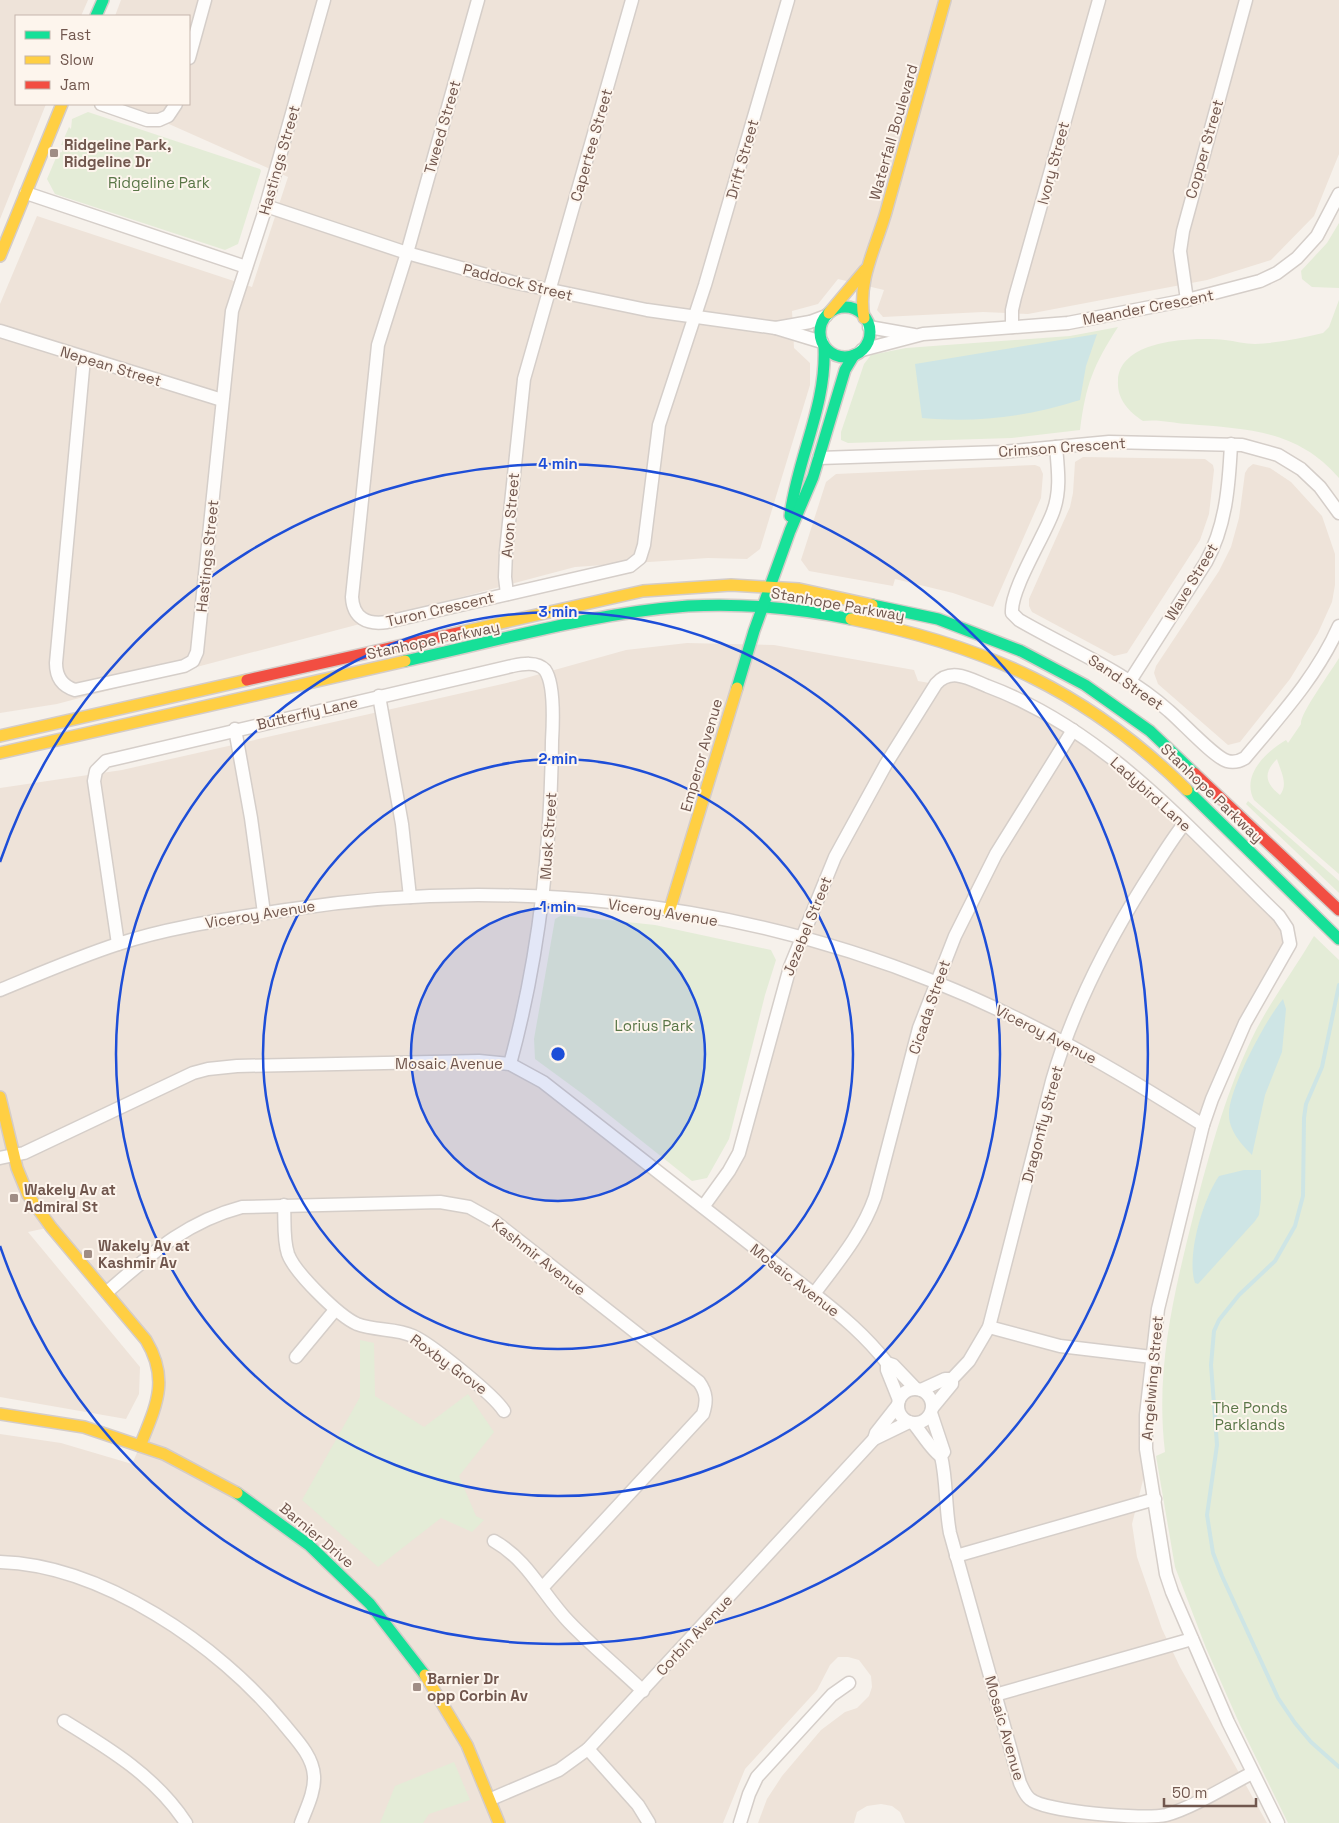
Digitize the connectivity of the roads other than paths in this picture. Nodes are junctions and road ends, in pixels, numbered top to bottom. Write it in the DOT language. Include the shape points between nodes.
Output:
graph roads {
  1 [pos="103,0"];
  2 [pos="204,0"];
  3 [pos="324,0"];
  4 [pos="478,0"];
  5 [pos="632,0"];
  6 [pos="788,0"];
  7 [pos="945,0"];
  8 [pos="1099,0"];
  9 [pos="1246,0"];
  10 [pos="96,15"];
  11 [pos="190,54"];
  12 [pos="62,105"];
  13 [pos="104,105"];
  14 [pos="176,105"];
  15 [pos="26,193"];
  16 [pos="1339,194"];
  17 [pos="266,206"];
  18 [pos="407,254"];
  19 [pos="0,256"];
  20 [pos="246,267"];
  21 [pos="865,270"];
  22 [pos="550,291"];
  23 [pos="1187,300"];
  24 [pos="828,315"];
  25 [pos="695,318"];
  26 [pos="867,322"];
  27 [pos="1012,327"];
  28 [pos="776,328"];
  29 [pos="0,331"];
  30 [pos="914,336"];
  31 [pos="823,344"];
  32 [pos="858,352"];
  33 [pos="84,358"];
  34 [pos="222,400"];
  35 [pos="1231,444"];
  36 [pos="1056,447"];
  37 [pos="819,458"];
  38 [pos="1339,513"];
  39 [pos="790,531"];
  40 [pos="769,586"];
  41 [pos="507,594"];
  42 [pos="762,606"];
  43 [pos="1339,626"];
  44 [pos="541,667"];
  45 [pos="960,675"];
  46 [pos="1130,681"];
  47 [pos="379,696"];
  48 [pos="235,729"];
  49 [pos="1072,730"];
  50 [pos="0,736"];
  51 [pos="0,753"];
  52 [pos="1184,824"];
  53 [pos="410,897"];
  54 [pos="543,897"];
  55 [pos="1339,910"];
  56 [pos="669,912"];
  57 [pos="264,913"];
  58 [pos="1336,936"];
  59 [pos="802,938"];
  60 [pos="118,944"];
  61 [pos="1282,961"];
  62 [pos="936,982"];
  63 [pos="0,990"];
  64 [pos="1065,1042"];
  65 [pos="510,1064"];
  66 [pos="0,1096"];
  67 [pos="1203,1125"];
  68 [pos="14,1156"];
  69 [pos="0,1158"];
  70 [pos="284,1205"];
  71 [pos="703,1207"];
  72 [pos="107,1292"];
  73 [pos="814,1294"];
  74 [pos="335,1310"];
  75 [pos="989,1326"];
  76 [pos="296,1357"];
  77 [pos="1152,1357"];
  78 [pos="887,1363"];
  79 [pos="952,1379"];
  80 [pos="919,1390"];
  81 [pos="899,1403"];
  82 [pos="932,1410"];
  83 [pos="504,1411"];
  84 [pos="0,1414"];
  85 [pos="912,1423"];
  86 [pos="874,1439"];
  87 [pos="140,1446"];
  88 [pos="941,1456"];
  89 [pos="1155,1499"];
  90 [pos="494,1541"];
  91 [pos="956,1556"];
  92 [pos="0,1562"];
  93 [pos="542,1588"];
  94 [pos="1192,1639"];
  95 [pos="849,1683"];
  96 [pos="643,1691"];
  97 [pos="995,1695"];
  98 [pos="64,1721"];
  99 [pos="588,1749"];
  100 [pos="1252,1773"];
  101 [pos="491,1799"];
  102 [pos="1157,1820"];
  103 [pos="186,1823"];
  104 [pos="301,1823"];
  105 [pos="499,1823"];
  106 [pos="649,1823"];
  107 [pos="740,1823"];
  108 [pos="1278,1823"];
  1 -- 10 [label="main road"];
  2 -- 11 [label="street"];
  3 -- 17 [label="street, Hastings Street"];
  4 -- 18 [label="street, Tweed Street"];
  5 -- 22 [label="street, Capertee Street"];
  6 -- 25 [label="street, Drift Street"];
  7 -- 21 [label="main road, Waterfall Boulevard" via="879,238"];
  8 -- 27 [label="street, Ivory Street" via="1015,297"];
  9 -- 23 [label="street, Copper Street" via="1182,231 1180,251"];
  12 -- 15 [label="main road"];
  13 -- 14 [label="street" via="147,120 158,120 172,113"];
  15 -- 19 [label="main road"];
  15 -- 20 [label="street"];
  16 -- 23 [label="street, Meander Crescent" via="1317,236 1297,258 1277,273 1260,282"];
  17 -- 18 [label="street, Paddock Street"];
  17 -- 20 [label="street, Hastings Street"];
  18 -- 22 [label="street, Paddock Street"];
  18 -- 41 [label="street, Turon Crescent" via="378,345 352,597 354,609 363,620 379,624"];
  20 -- 34 [label="street, Hastings Street" via="232,311"];
  21 -- 24 [label="main road, Waterfall Boulevard"];
  21 -- 26 [label="main road, Waterfall Boulevard" via="861,300"];
  22 -- 25 [label="street, Paddock Street"];
  22 -- 41 [label="street, Avon Street" via="524,379 506,551"];
  23 -- 27 [label="street, Meander Crescent" via="1068,323"];
  24 -- 26 [label="main road" via="838,308 848,308 857,311"];
  24 -- 28 [label="street, Paddock Street"];
  24 -- 31 [label="main road" via="820,329"];
  25 -- 28 [label="street, Paddock Street"];
  25 -- 41 [label="street, Turon Crescent" via="656,434 640,558 630,566"];
  26 -- 30 [label="street, Meander Crescent"];
  26 -- 32 [label="main road" via="868,341"];
  27 -- 30 [label="street, Meander Crescent"];
  28 -- 31 [label="street, Paddock Street"];
  29 -- 33 [label="street, Nepean Street"];
  30 -- 32 [label="street, Meander Crescent"];
  31 -- 32 [label="main road" via="835,355"];
  31 -- 39 [label="main road" via="827,367 823,392 794,486"];
  32 -- 37 [label="main road" via="845,370"];
  33 -- 34 [label="street, Nepean Street"];
  33 -- 34 [label="street, Hastings Street" via="56,663 58,676 69,688 83,689 184,666 195,657"];
  35 -- 36 [label="street, Crimson Crescent" via="1109,442"];
  35 -- 38 [label="street, Crimson Crescent" via="1266,450 1290,461 1320,486"];
  35 -- 46 [label="street, Wave Street" via="1224,512 1216,543"];
  36 -- 37 [label="street, Crimson Crescent"];
  36 -- 46 [label="street, Sand Street" via="1058,481 1055,505 1014,596 1012,613 1019,620"];
  37 -- 39 [label="main road"];
  39 -- 40 [label="main road"];
  40 -- 42 [label="main road"];
  40 -- 50 [label="main road, Stanhope Parkway" via="694,586 642,591"];
  40 -- 55 [label="main road, Stanhope Parkway" via="938,619 1007,645 1072,677 1121,709 1170,748"];
  42 -- 51 [label="main road, Stanhope Parkway" via="690,606 598,620"];
  42 -- 56 [label="main road, Emperor Avenue"];
  42 -- 58 [label="main road, Stanhope Parkway" via="824,614 942,640 992,657 1066,694 1152,755"];
  43 -- 46 [label="street, Sand Street" via="1324,657 1289,706 1245,758 1234,762 1220,757"];
  44 -- 47 [label="street, Butterfly Lane" via="532,664 512,666"];
  44 -- 54 [label="street, Musk Street" via="550,682 552,726 550,825"];
  45 -- 49 [label="street, Ladybird Lane" via="1028,704"];
  45 -- 59 [label="street, Jezebel Street" via="946,676 936,684 886,764 835,857"];
  47 -- 48 [label="street, Butterfly Lane"];
  47 -- 53 [label="street" via="402,824"];
  48 -- 57 [label="street"];
  48 -- 60 [label="street, Butterfly Lane" via="106,761 96,771 95,790"];
  49 -- 52 [label="street, Ladybird Lane" via="1125,768"];
  49 -- 62 [label="street, Cicada Street" via="984,876"];
  52 -- 61 [label="street, Ladybird Lane" via="1284,922 1290,938"];
  52 -- 64 [label="street, Dragonfly Street" via="1106,946"];
  53 -- 54 [label="street, Viceroy Avenue"];
  53 -- 57 [label="street, Viceroy Avenue"];
  54 -- 56 [label="street, Viceroy Avenue"];
  54 -- 65 [label="street, Musk Street" via="526,998"];
  56 -- 59 [label="street, Viceroy Avenue"];
  57 -- 60 [label="street, Viceroy Avenue" via="174,929"];
  59 -- 62 [label="street, Viceroy Avenue"];
  59 -- 71 [label="street, Jezebel Street" via="780,997 739,1153"];
  60 -- 63 [label="street, Viceroy Avenue"];
  61 -- 67 [label="street, Angelwing Street" via="1245,1023"];
  62 -- 64 [label="street, Viceroy Avenue"];
  62 -- 73 [label="street, Cicada Street" via="919,1028 868,1218"];
  64 -- 67 [label="street, Viceroy Avenue"];
  64 -- 75 [label="street, Dragonfly Street"];
  65 -- 68 [label="street, Mosaic Avenue" via="469,1061 208,1069 179,1079"];
  65 -- 71 [label="street, Mosaic Avenue" via="543,1082"];
  66 -- 68 [label="main road"];
  67 -- 77 [label="street, Angelwing Street" via="1158,1308"];
  68 -- 69 [label="street, Mosaic Avenue"];
  68 -- 72 [label="main road" via="22,1183 35,1207"];
  70 -- 72 [label="street, Kashmir Avenue" via="242,1207 184,1231"];
  70 -- 74 [label="street, Roxby Grove" via="289,1256"];
  70 -- 93 [label="street, Kashmir Avenue" via="440,1202 469,1207 494,1221 692,1376 704,1389 706,1405 703,1414"];
  71 -- 73 [label="street, Mosaic Avenue"];
  72 -- 87 [label="main road" via="153,1350 160,1366 160,1392"];
  73 -- 78 [label="street, Mosaic Avenue" via="863,1335"];
  74 -- 76 [label="street"];
  74 -- 83 [label="street, Roxby Grove" via="356,1324 416,1337 492,1395"];
  75 -- 77 [label="street" via="1060,1346"];
  75 -- 79 [label="street, Dragonfly Street" via="969,1361"];
  77 -- 89 [label="street, Angelwing Street" via="1146,1441"];
  78 -- 80 [label="street, Mosaic Avenue" via="893,1364"];
  78 -- 81 [label="street, Mosaic Avenue"];
  79 -- 80 [label="street, Dragonfly Street"];
  79 -- 82 [label="street, Dragonfly Street" via="952,1384"];
  80 -- 81 [label="street" via="906,1392"];
  80 -- 82 [label="street" via="929,1396"];
  81 -- 85 [label="street" via="901,1416"];
  81 -- 86 [label="street, Corbin Avenue"];
  82 -- 85 [label="street" via="924,1421"];
  82 -- 88 [label="street, Mosaic Avenue" via="944,1452"];
  84 -- 87 [label="main road, Barnier Drive" via="78,1426"];
  85 -- 86 [label="street, Corbin Avenue"];
  85 -- 88 [label="street, Mosaic Avenue" via="927,1438 935,1453"];
  86 -- 96 [label="street, Corbin Avenue"];
  87 -- 101 [label="main road, Barnier Drive" via="195,1470 254,1505 299,1537 345,1577 396,1632 432,1683 458,1728"];
  88 -- 91 [label="street, Mosaic Avenue" via="947,1517"];
  89 -- 91 [label="street"];
  89 -- 94 [label="street, Angelwing Street" via="1166,1574"];
  90 -- 93 [label="street" via="513,1554"];
  91 -- 97 [label="street, Mosaic Avenue"];
  92 -- 104 [label="street" via="27,1563 80,1578 182,1630 230,1668 269,1706 304,1749 311,1764 314,1787"];
  93 -- 96 [label="street" via="569,1622"];
  94 -- 97 [label="street"];
  94 -- 100 [label="street, Angelwing Street"];
  95 -- 107 [label="street" via="832,1695 757,1777"];
  96 -- 99 [label="street, Corbin Avenue"];
  97 -- 102 [label="street, Mosaic Avenue" via="1020,1783 1030,1799 1049,1806"];
  98 -- 103 [label="street" via="136,1768 170,1801"];
  99 -- 101 [label="street, Corbin Avenue" via="559,1770"];
  99 -- 106 [label="street" via="638,1805"];
  100 -- 102 [label="street, Mosaic Avenue"];
  100 -- 108 [label="street, Angelwing Street"];
  101 -- 105 [label="main road, Barnier Drive"];
}
